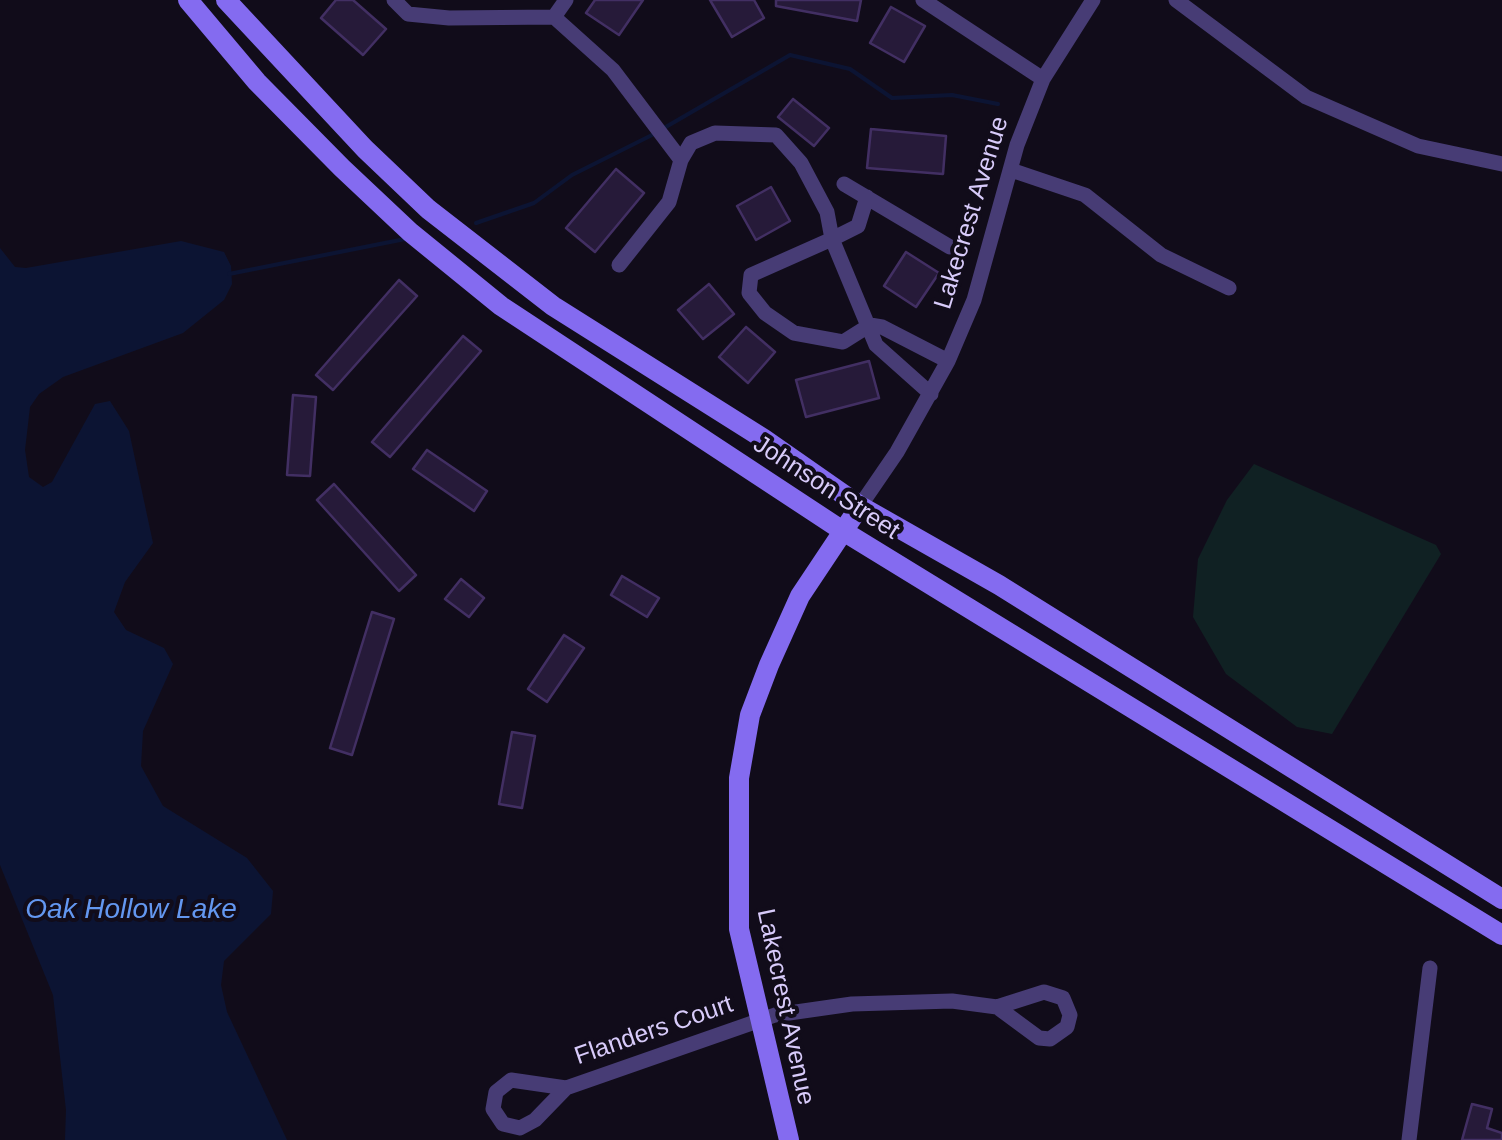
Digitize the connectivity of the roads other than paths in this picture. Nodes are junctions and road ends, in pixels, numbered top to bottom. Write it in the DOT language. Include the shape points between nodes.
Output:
graph roads {
  1 [pos="188,0"];
  2 [pos="226,0"];
  3 [pos="394,0"];
  4 [pos="566,0"];
  5 [pos="923,0"];
  6 [pos="1094,0"];
  7 [pos="1176,0"];
  8 [pos="554,17"];
  9 [pos="1042,79"];
  10 [pos="681,160"];
  11 [pos="1502,164"];
  12 [pos="1011,170"];
  13 [pos="844,184"];
  14 [pos="867,197"];
  15 [pos="832,239"];
  16 [pos="950,247"];
  17 [pos="619,265"];
  18 [pos="1229,288"];
  19 [pos="870,325"];
  20 [pos="948,361"];
  21 [pos="932,394"];
  22 [pos="860,506"];
  23 [pos="843,530"];
  24 [pos="1502,899"];
  25 [pos="1502,935"];
  26 [pos="1430,968"];
  27 [pos="997,1006"];
  28 [pos="759,1020"];
  29 [pos="566,1088"];
  30 [pos="789,1140"];
  31 [pos="1409,1140"];
  1 -- 23 [label="main road, Johnson Street" via="257,82 410,232 521,319"];
  2 -- 22 [label="main road, Johnson Street" via="365,149 491,260"];
  3 -- 8 [label="street" via="408,14"];
  4 -- 8 [label="street"];
  5 -- 9 [label="street"];
  6 -- 9 [label="street, Lakecrest Avenue"];
  7 -- 11 [label="street" via="1306,97 1418,146"];
  8 -- 10 [label="street" via="613,70"];
  9 -- 12 [label="street, Lakecrest Avenue"];
  10 -- 15 [label="street" via="691,143 715,133 776,134 801,162 827,212"];
  10 -- 17 [label="street" via="669,202"];
  12 -- 18 [label="street" via="1084,195 1161,256"];
  12 -- 20 [label="street, Lakecrest Avenue" via="974,300"];
  13 -- 14 [label="street, Lakecrest Avenue"];
  14 -- 15 [label="street" via="858,226"];
  14 -- 16 [label="street, Lakecrest Avenue"];
  15 -- 19 [label="street"];
  15 -- 19 [label="street" via="752,275 749,293 765,313 820,341 843,342"];
  19 -- 20 [label="street"];
  19 -- 21 [label="street" via="876,345"];
  20 -- 21 [label="street, Lakecrest Avenue"];
  21 -- 22 [label="street, Lakecrest Avenue"];
  22 -- 23 [label="main road, Lakecrest Avenue"];
  22 -- 24 [label="main road, Johnson Street" via="999,585"];
  23 -- 25 [label="main road, Johnson Street"];
  23 -- 28 [label="main road, Lakecrest Avenue" via="800,596 768,664 738,778 739,929"];
  26 -- 31 [label="street"];
  27 -- 28 [label="street, Flanders Court" via="852,1004"];
  28 -- 29 [label="street, Flanders Court"];
  28 -- 30 [label="main road, Lakecrest Avenue"];
  29 -- 29 [label="street, Flanders Court" via="520,1128 503,1124 493,1109 496,1092 511,1080"];
}
